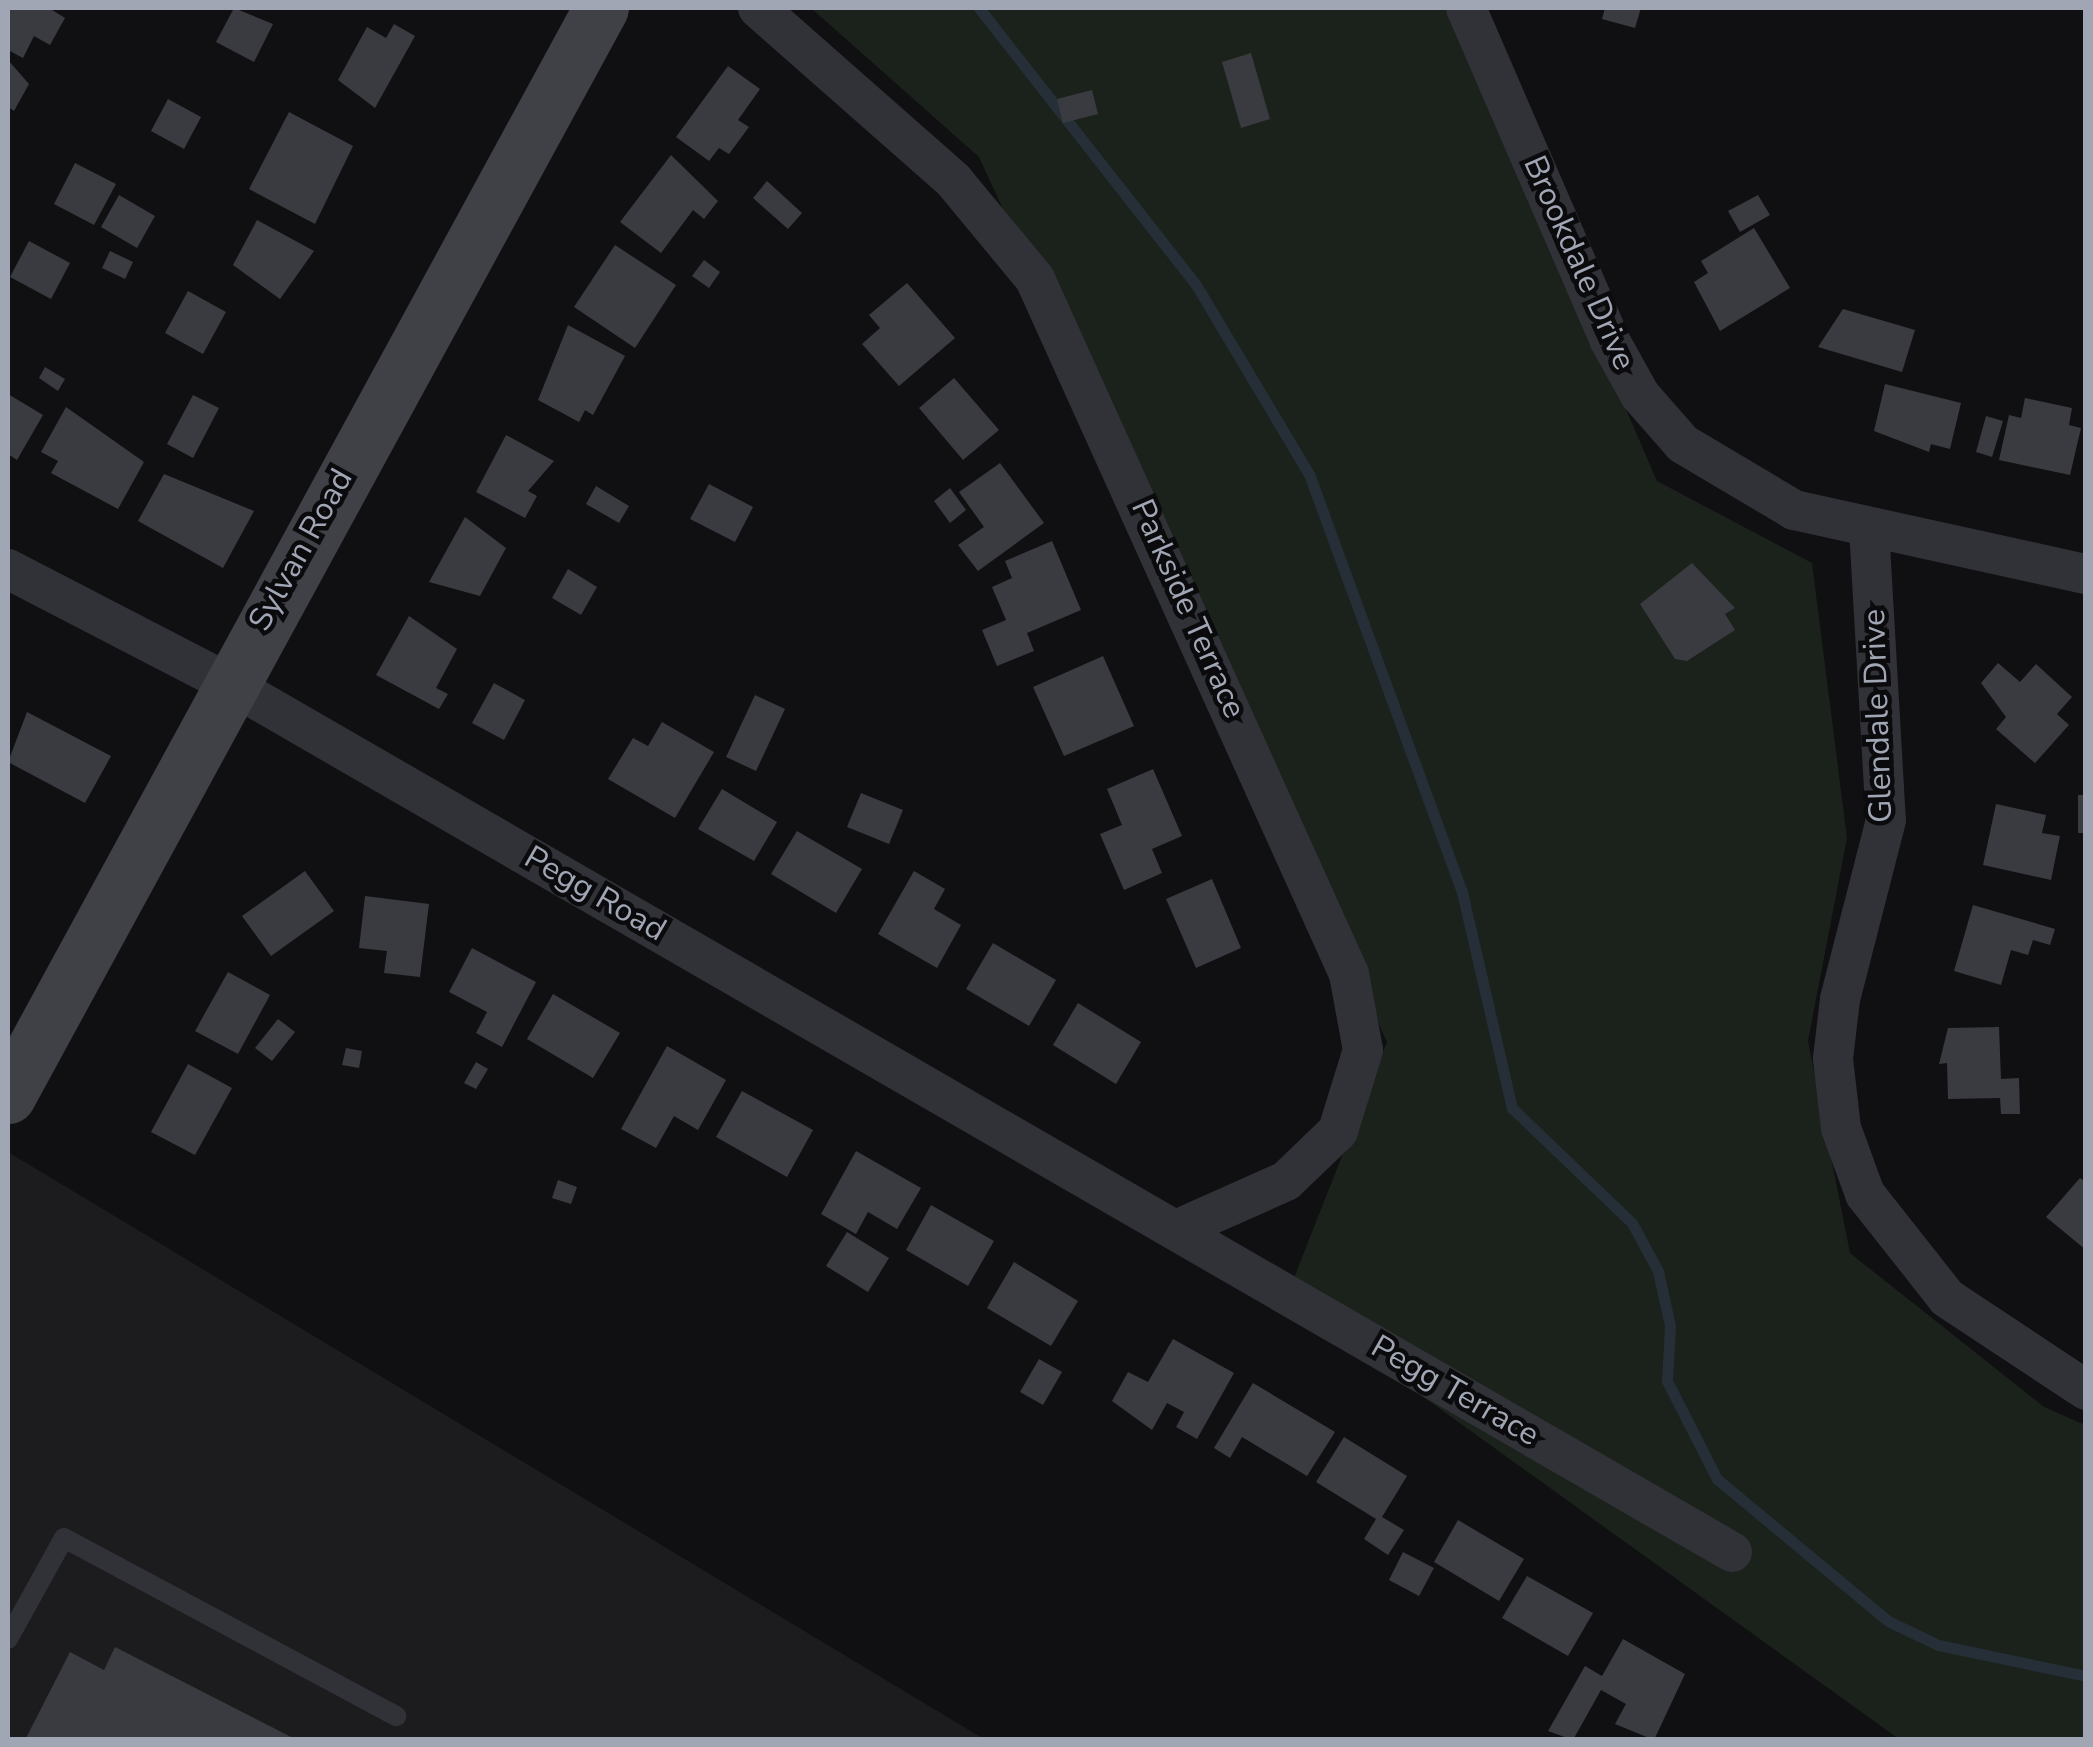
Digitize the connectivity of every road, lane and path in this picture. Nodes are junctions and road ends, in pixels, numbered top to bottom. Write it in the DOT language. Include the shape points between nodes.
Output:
graph roads {
  1 [pos="602,8"];
  2 [pos="758,8"];
  3 [pos="1466,8"];
  4 [pos="1869,528"];
  5 [pos="8,569"];
  6 [pos="2086,574"];
  7 [pos="228,684"];
  8 [pos="8,1096"];
  9 [pos="1178,1229"];
  10 [pos="2086,1390"];
  11 [pos="1732,1552"];
  12 [pos="8,1638"];
  13 [pos="396,1716"];
  1 -- 7 [label="main road, Sylvan Road"];
  2 -- 9 [label="street, Parkside Terrace" via="954,181 1034,279 1077,356 1349,974 1364,1050 1338,1131 1286,1181"];
  3 -- 4 [label="street, Brookdale Drive" via="1640,395 1735,483"];
  4 -- 6 [label="street, Brookdale Drive"];
  4 -- 10 [label="street, Glendale Drive" via="1886,820 1840,998 1841,1128 1865,1194 1946,1298"];
  5 -- 7 [label="street, Pegg Road"];
  7 -- 8 [label="main road, Sylvan Road"];
  7 -- 9 [label="street, Pegg Road"];
  9 -- 11 [label="street, Pegg Terrace"];
  12 -- 13 [label="lane" via="64,1538"];
}
